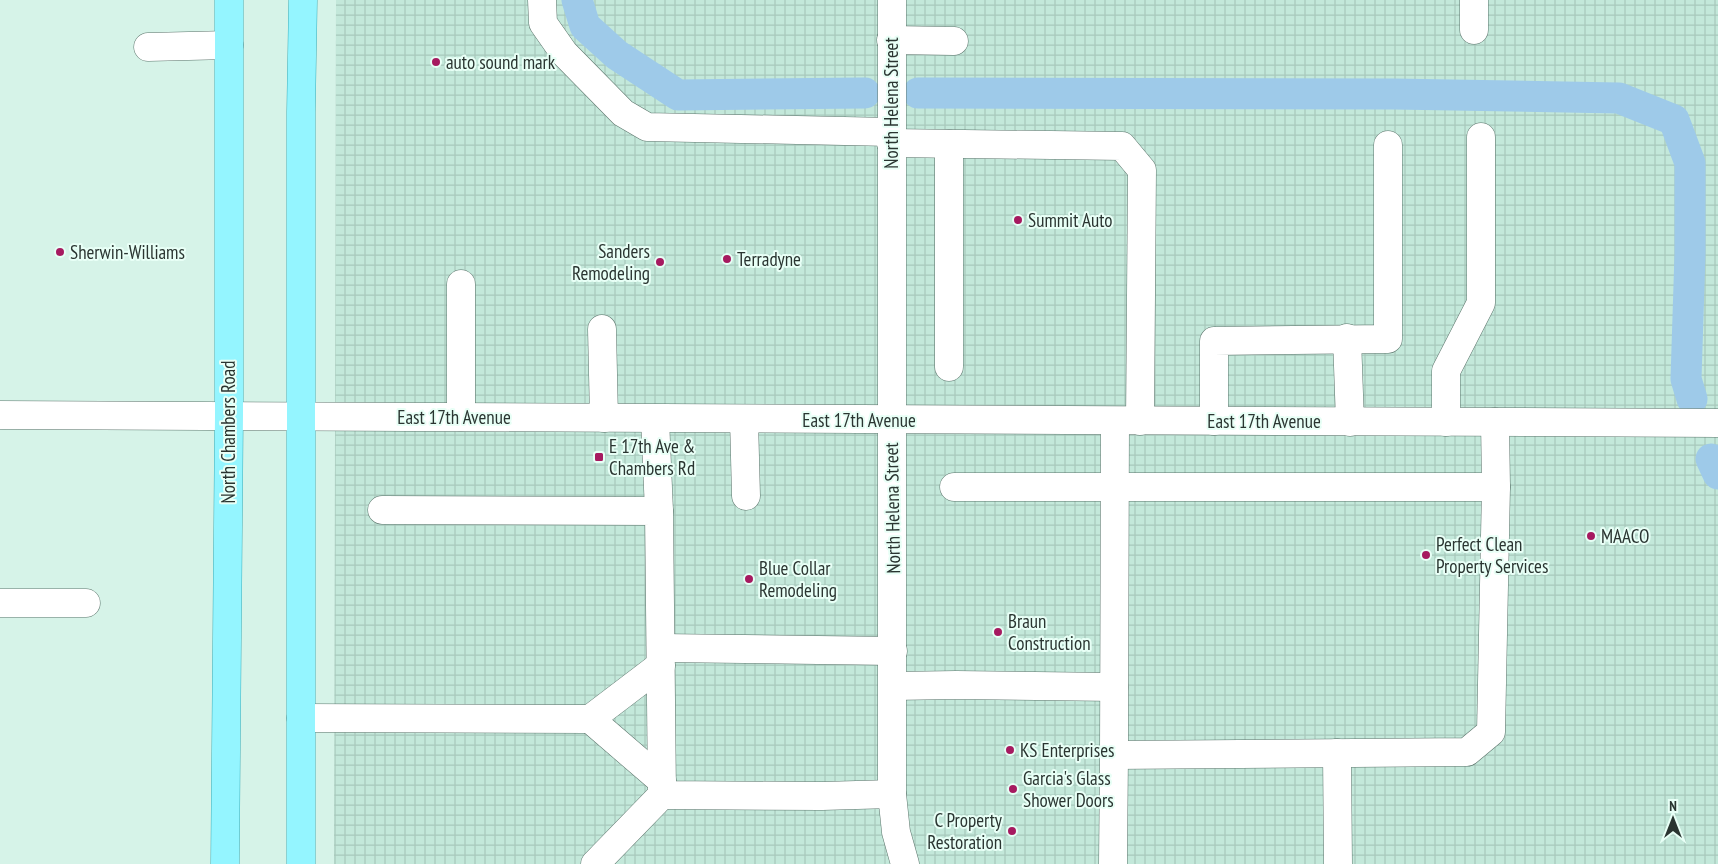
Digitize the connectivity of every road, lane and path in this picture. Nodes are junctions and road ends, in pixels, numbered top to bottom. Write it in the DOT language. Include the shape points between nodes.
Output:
graph roads {
  1 [pos="229,0"];
  2 [pos="303,0"];
  3 [pos="542,0"];
  4 [pos="892,0"];
  5 [pos="1474,0"];
  6 [pos="1474,30"];
  7 [pos="892,40"];
  8 [pos="954,42"];
  9 [pos="229,45"];
  10 [pos="148,47"];
  11 [pos="891,137"];
  12 [pos="1480,137"];
  13 [pos="949,144"];
  14 [pos="1388,145"];
  15 [pos="461,284"];
  16 [pos="602,329"];
  17 [pos="1347,338"];
  18 [pos="949,367"];
  19 [pos="0,415"];
  20 [pos="229,415"];
  21 [pos="301,416"];
  22 [pos="461,417"];
  23 [pos="604,418"];
  24 [pos="655,419"];
  25 [pos="744,419"];
  26 [pos="891,420"];
  27 [pos="1127,421"];
  28 [pos="1214,421"];
  29 [pos="1350,422"];
  30 [pos="1446,422"];
  31 [pos="1495,422"];
  32 [pos="1718,423"];
  33 [pos="954,486"];
  34 [pos="1114,486"];
  35 [pos="1496,486"];
  36 [pos="746,496"];
  37 [pos="382,510"];
  38 [pos="659,511"];
  39 [pos="0,603"];
  40 [pos="86,603"];
  41 [pos="893,651"];
  42 [pos="661,656"];
  43 [pos="893,686"];
  44 [pos="1114,687"];
  45 [pos="301,718"];
  46 [pos="590,719"];
  47 [pos="1336,753"];
  48 [pos="1114,755"];
  49 [pos="662,788"];
  50 [pos="892,794"];
  51 [pos="225,864"];
  52 [pos="301,864"];
  53 [pos="595,864"];
  54 [pos="905,864"];
  55 [pos="1113,864"];
  56 [pos="1338,864"];
  1 -- 9 [label="main road, North Chambers Road"];
  2 -- 21 [label="main road"];
  3 -- 11 [label="street" via="543,23 564,53 623,112 647,127"];
  4 -- 7 [label="street, North Helena Street"];
  5 -- 6 [label="street"];
  7 -- 8 [label="street"];
  7 -- 11 [label="street, North Helena Street"];
  9 -- 10 [label="street"];
  9 -- 20 [label="main road, North Chambers Road"];
  11 -- 13 [label="street"];
  11 -- 26 [label="street, North Helena Street"];
  12 -- 30 [label="street" via="1480,303 1446,371"];
  13 -- 18 [label="street"];
  13 -- 27 [label="street" via="1122,146 1142,170"];
  14 -- 17 [label="street" via="1388,339"];
  15 -- 22 [label="street"];
  16 -- 23 [label="street"];
  17 -- 28 [label="street" via="1214,341"];
  17 -- 29 [label="street"];
  19 -- 20 [label="street, East 17th Avenue"];
  20 -- 21 [label="street, East 17th Avenue"];
  20 -- 51 [label="main road, North Chambers Road"];
  21 -- 22 [label="street, East 17th Avenue"];
  21 -- 45 [label="main road"];
  22 -- 23 [label="street, East 17th Avenue"];
  23 -- 24 [label="street, East 17th Avenue"];
  24 -- 25 [label="street, East 17th Avenue"];
  24 -- 38 [label="street"];
  25 -- 26 [label="street, East 17th Avenue"];
  25 -- 36 [label="street"];
  26 -- 27 [label="street, East 17th Avenue"];
  26 -- 41 [label="street, North Helena Street"];
  27 -- 28 [label="street, East 17th Avenue"];
  27 -- 34 [label="street"];
  28 -- 29 [label="street, East 17th Avenue"];
  29 -- 30 [label="street, East 17th Avenue"];
  30 -- 31 [label="street, East 17th Avenue"];
  31 -- 32 [label="street, East 17th Avenue"];
  31 -- 35 [label="street"];
  33 -- 34 [label="street"];
  34 -- 35 [label="street"];
  34 -- 44 [label="street"];
  35 -- 47 [label="street" via="1491,732 1467,752"];
  37 -- 38 [label="street"];
  38 -- 42 [label="street"];
  39 -- 40 [label="street"];
  41 -- 42 [label="street"];
  41 -- 43 [label="street, North Helena Street"];
  42 -- 46 [label="street"];
  42 -- 49 [label="street"];
  43 -- 44 [label="street"];
  43 -- 50 [label="street, North Helena Street"];
  44 -- 48 [label="street"];
  45 -- 46 [label="street"];
  45 -- 52 [label="main road"];
  46 -- 49 [label="street"];
  47 -- 48 [label="street"];
  47 -- 56 [label="street"];
  48 -- 55 [label="street"];
  49 -- 50 [label="street" via="822,796"];
  49 -- 53 [label="street"];
  50 -- 54 [label="street, North Helena Street" via="896,832"];
}
